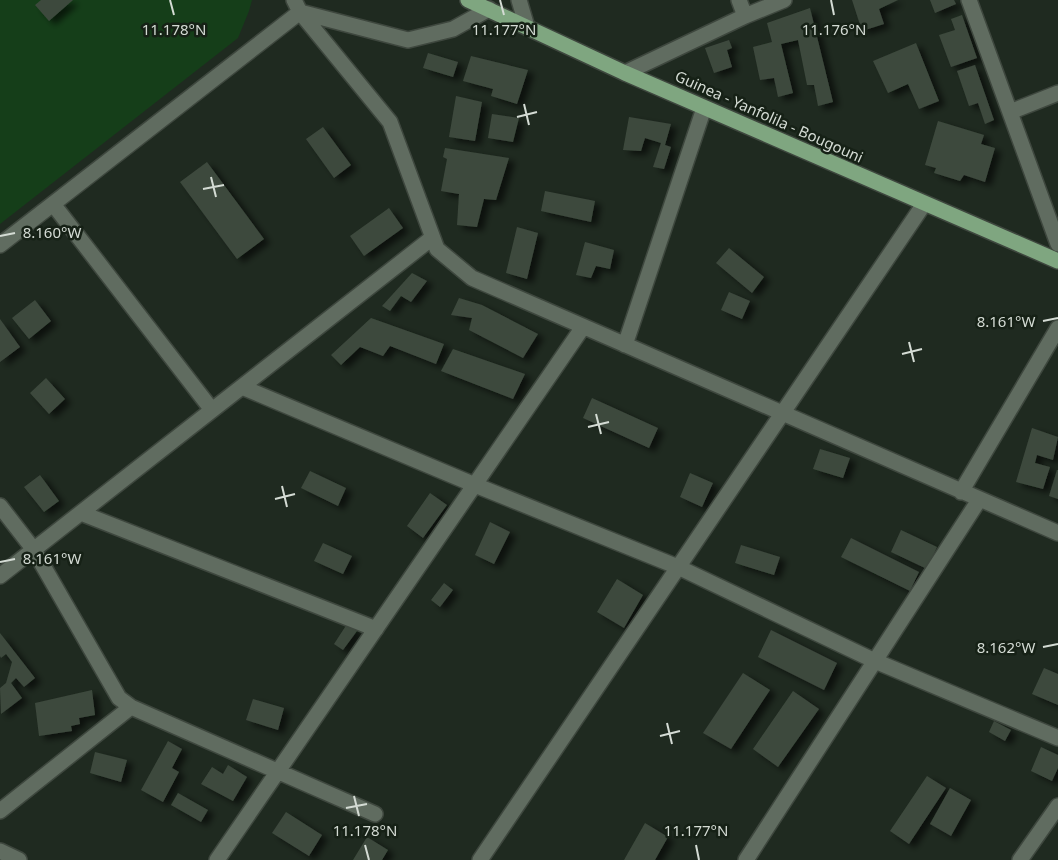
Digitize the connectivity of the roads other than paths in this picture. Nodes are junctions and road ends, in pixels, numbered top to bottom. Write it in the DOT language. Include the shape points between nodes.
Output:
graph roads {
  1 [pos="468,0"];
  2 [pos="519,0"];
  3 [pos="739,0"];
  4 [pos="784,0"];
  5 [pos="969,0"];
  6 [pos="297,6"];
  7 [pos="489,9"];
  8 [pos="744,16"];
  9 [pos="527,27"];
  10 [pos="625,73"];
  11 [pos="1058,93"];
  12 [pos="704,108"];
  13 [pos="1010,112"];
  14 [pos="53,204"];
  15 [pos="924,204"];
  16 [pos="432,238"];
  17 [pos="1058,244"];
  18 [pos="0,245"];
  19 [pos="1058,261"];
  20 [pos="583,327"];
  21 [pos="1058,328"];
  22 [pos="625,345"];
  23 [pos="242,387"];
  24 [pos="212,410"];
  25 [pos="782,414"];
  26 [pos="475,485"];
  27 [pos="961,492"];
  28 [pos="979,500"];
  29 [pos="0,506"];
  30 [pos="81,513"];
  31 [pos="1058,533"];
  32 [pos="34,550"];
  33 [pos="678,567"];
  34 [pos="0,576"];
  35 [pos="376,629"];
  36 [pos="874,661"];
  37 [pos="131,707"];
  38 [pos="1058,738"];
  39 [pos="279,771"];
  40 [pos="1058,806"];
  41 [pos="0,811"];
  42 [pos="375,814"];
  43 [pos="0,851"];
  44 [pos="20,860"];
  45 [pos="217,860"];
  46 [pos="480,860"];
  47 [pos="746,860"];
  48 [pos="1020,860"];
  1 -- 7 [label="main road, Guinea - Yanfolila - Bougouni"];
  2 -- 9 [label="street"];
  3 -- 8 [label="street"];
  4 -- 8 [label="street"];
  5 -- 13 [label="street"];
  6 -- 7 [label="street" via="408,40 453,29"];
  6 -- 14 [label="street"];
  6 -- 16 [label="street" via="390,122"];
  7 -- 9 [label="main road, Guinea - Yanfolila - Bougouni"];
  8 -- 10 [label="street"];
  9 -- 10 [label="main road, Guinea - Yanfolila - Bougouni"];
  10 -- 12 [label="main road, Guinea - Yanfolila - Bougouni"];
  11 -- 13 [label="street"];
  12 -- 15 [label="main road, Guinea - Yanfolila - Bougouni"];
  12 -- 22 [label="street"];
  13 -- 17 [label="street"];
  14 -- 18 [label="street"];
  14 -- 24 [label="street"];
  15 -- 19 [label="main road, Guinea - Yanfolila - Bougouni"];
  15 -- 25 [label="street"];
  16 -- 20 [label="street" via="437,249 472,278"];
  16 -- 23 [label="street"];
  20 -- 22 [label="street"];
  20 -- 26 [label="street"];
  21 -- 27 [label="street"];
  22 -- 25 [label="street"];
  23 -- 24 [label="street"];
  23 -- 26 [label="street"];
  24 -- 30 [label="street"];
  25 -- 27 [label="street"];
  25 -- 33 [label="street"];
  26 -- 33 [label="street"];
  26 -- 35 [label="street"];
  27 -- 28 [label="street"];
  28 -- 31 [label="street"];
  28 -- 36 [label="street"];
  29 -- 32 [label="street"];
  30 -- 32 [label="street"];
  30 -- 35 [label="street"];
  32 -- 34 [label="street"];
  32 -- 37 [label="street" via="119,699"];
  33 -- 36 [label="street"];
  33 -- 46 [label="street"];
  35 -- 39 [label="street"];
  36 -- 38 [label="street"];
  36 -- 47 [label="street"];
  37 -- 39 [label="street"];
  37 -- 41 [label="street"];
  39 -- 42 [label="street"];
  39 -- 45 [label="street"];
  40 -- 48 [label="street"];
  43 -- 44 [label="street"];
}
